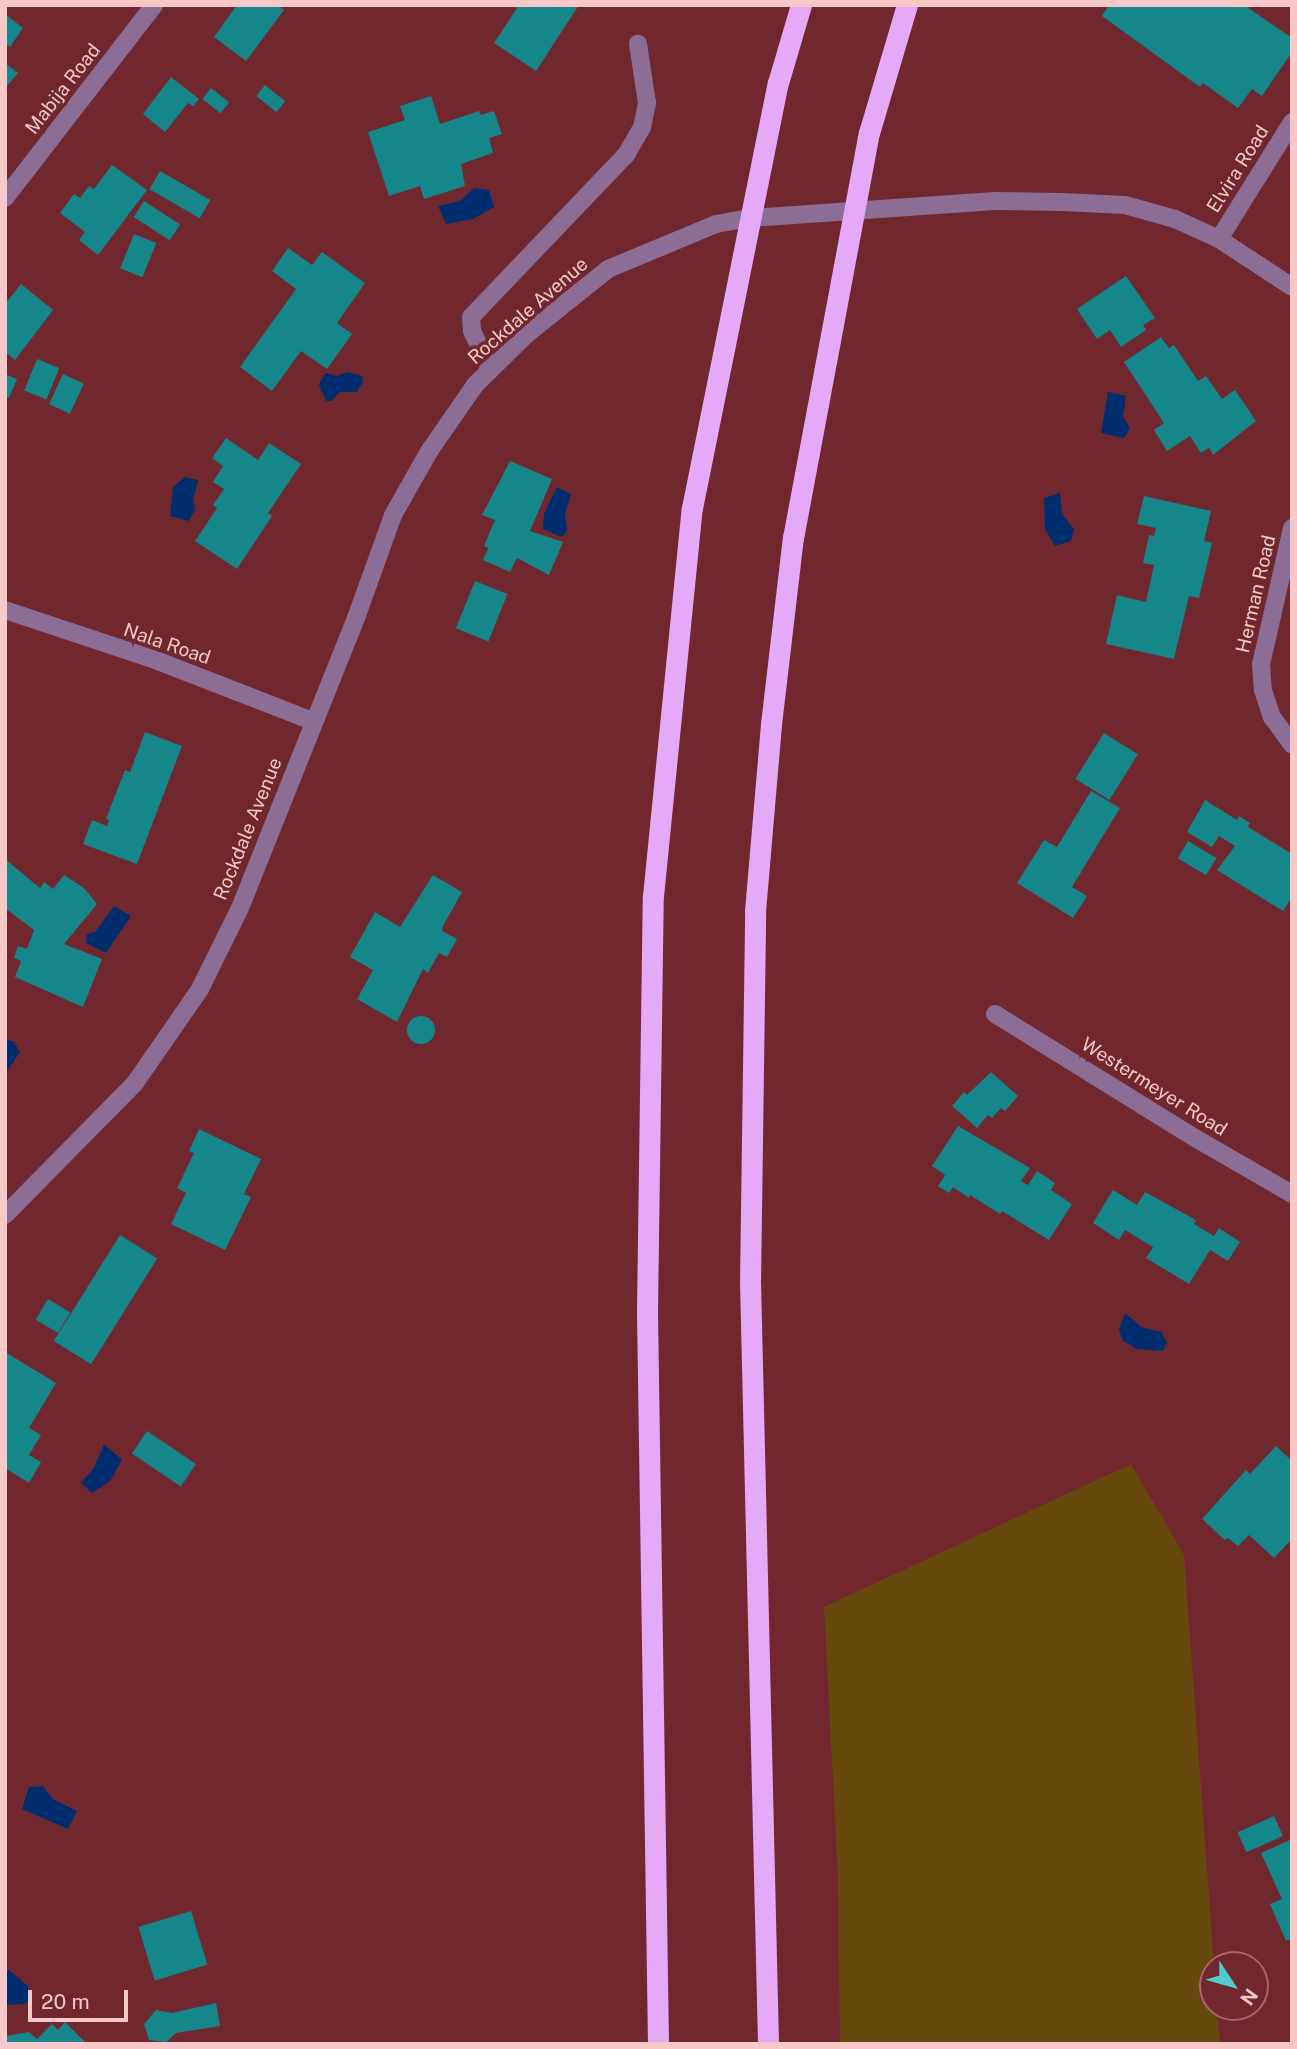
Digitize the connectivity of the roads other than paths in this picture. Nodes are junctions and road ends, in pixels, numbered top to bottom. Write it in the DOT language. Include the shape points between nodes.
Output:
graph roads {
  1 [pos="154,5"];
  2 [pos="801,5"];
  3 [pos="907,5"];
  4 [pos="638,44"];
  5 [pos="1292,122"];
  6 [pos="5,198"];
  7 [pos="1219,239"];
  8 [pos="1292,287"];
  9 [pos="491,369"];
  10 [pos="1292,528"];
  11 [pos="5,610"];
  12 [pos="313,721"];
  13 [pos="1292,745"];
  14 [pos="995,1014"];
  15 [pos="1292,1194"];
  16 [pos="5,1215"];
  17 [pos="658,2044"];
  18 [pos="768,2044"];
  1 -- 6 [label="street, Mabija Road"];
  2 -- 17 [label="highway" via="778,83 692,508 653,896 647,1310"];
  3 -- 18 [label="highway" via="869,133 793,538 755,911 750,1283"];
  4 -- 9 [label="street" via="647,103 642,127 626,155 471,317 472,331"];
  5 -- 7 [label="street, Elvira Road"];
  7 -- 8 [label="street, Rockdale Avenue"];
  7 -- 9 [label="street, Rockdale Avenue" via="1175,219 1125,205 994,201 716,224 608,270"];
  9 -- 12 [label="street, Rockdale Avenue" via="455,412 393,515"];
  10 -- 13 [label="street, Herman Road" via="1261,664 1263,691 1272,717"];
  11 -- 12 [label="street, Nala Road" via="158,661"];
  12 -- 16 [label="street, Rockdale Avenue" via="240,908 200,989 135,1083"];
  14 -- 15 [label="street, Westermeyer Road"];
}
